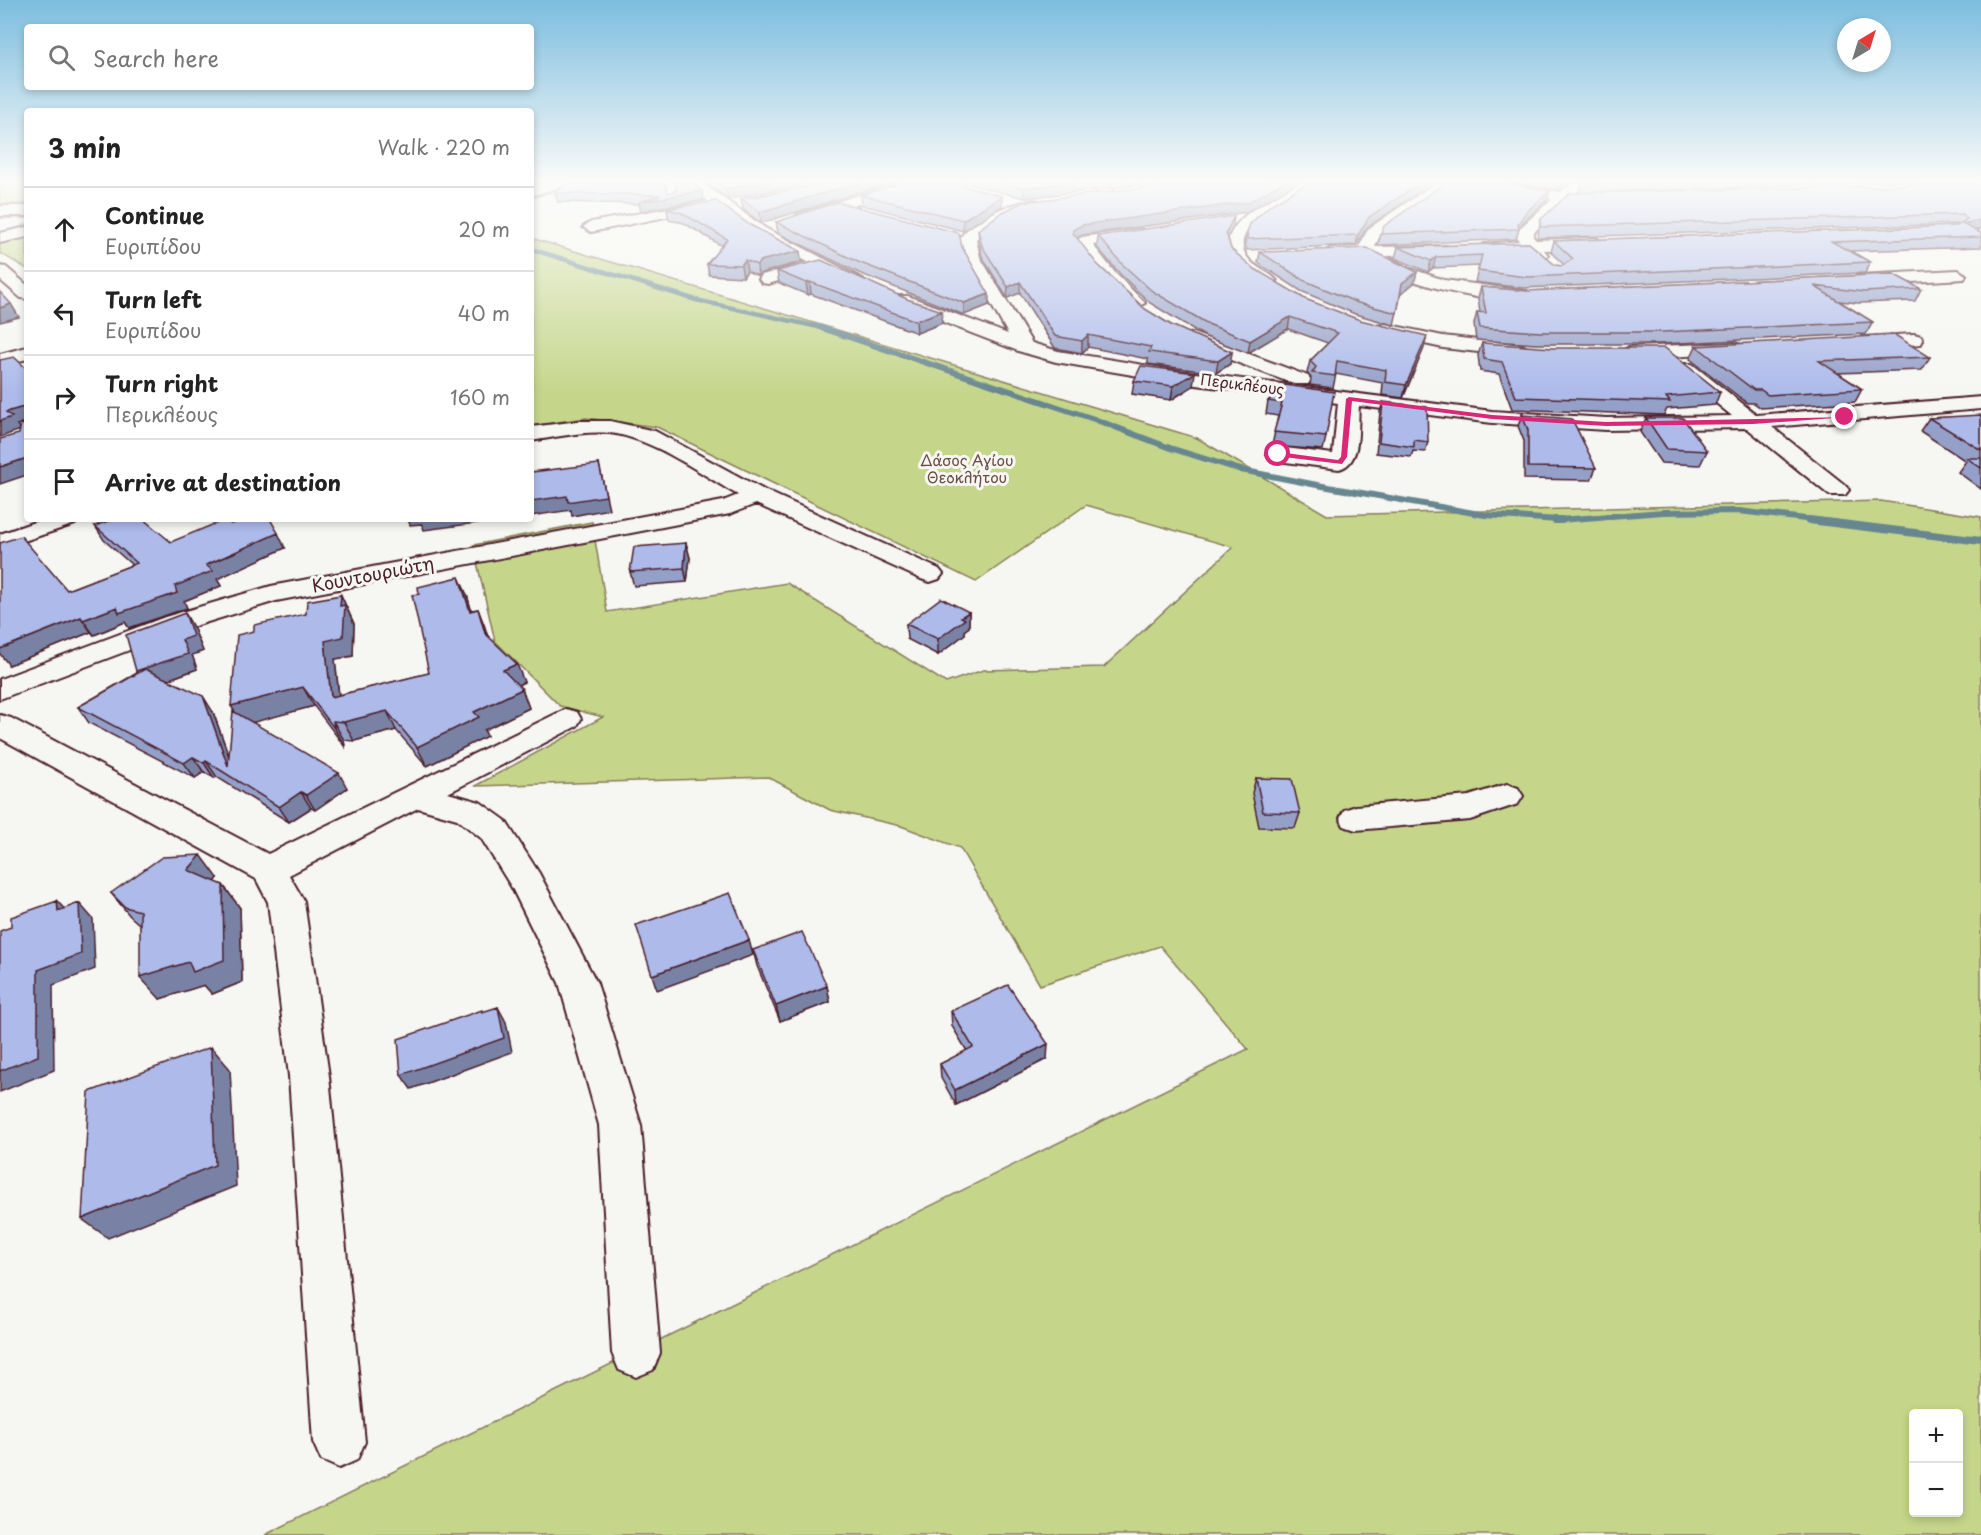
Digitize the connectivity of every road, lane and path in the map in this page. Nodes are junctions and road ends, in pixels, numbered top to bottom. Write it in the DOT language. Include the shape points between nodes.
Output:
graph roads {
  1 [pos="798,252"];
  2 [pos="971,252"];
  3 [pos="1089,252"];
  4 [pos="1236,252"];
  5 [pos="1368,252"];
  6 [pos="1377,252"];
  7 [pos="1537,252"];
  8 [pos="1309,254"];
  9 [pos="1261,256"];
  10 [pos="1238,257"];
  11 [pos="3,261"];
  12 [pos="822,264"];
  13 [pos="1551,264"];
  14 [pos="1958,275"];
  15 [pos="768,279"];
  16 [pos="1839,281"];
  17 [pos="23,290"];
  18 [pos="0,292"];
  19 [pos="1285,292"];
  20 [pos="1534,294"];
  21 [pos="1152,316"];
  22 [pos="1365,326"];
  23 [pos="1176,331"];
  24 [pos="1914,340"];
  25 [pos="1843,344"];
  26 [pos="1025,347"];
  27 [pos="1749,348"];
  28 [pos="1539,352"];
  29 [pos="1666,352"];
  30 [pos="1608,353"];
  31 [pos="24,354"];
  32 [pos="0,360"];
  33 [pos="1349,399"];
  34 [pos="1981,403"];
  35 [pos="1753,422"];
  36 [pos="534,434"];
  37 [pos="1278,454"];
  38 [pos="1837,490"];
  39 [pos="756,495"];
  40 [pos="57,522"];
  41 [pos="0,542"];
  42 [pos="930,574"];
  43 [pos="0,690"];
  44 [pos="566,719"];
  45 [pos="0,725"];
  46 [pos="417,796"];
  47 [pos="1507,796"];
  48 [pos="1356,818"];
  49 [pos="268,870"];
  50 [pos="636,1353"];
  51 [pos="339,1442"];
  1 -- 12 [label="street, Περικλέους"];
  2 -- 26 [label="street"];
  3 -- 21 [label="street" via="1110,278"];
  4 -- 10 [label="street"];
  5 -- 6 [label="street"];
  5 -- 8 [label="street"];
  5 -- 20 [label="street" via="1425,280 1479,291"];
  7 -- 13 [label="street"];
  9 -- 10 [label="street"];
  10 -- 19 [label="street"];
  11 -- 17 [label="street"];
  12 -- 15 [label="street"];
  12 -- 26 [label="street, Περικλέους"];
  14 -- 16 [label="street"];
  17 -- 18 [label="street"];
  22 -- 28 [label="street" via="1443,342"];
  23 -- 33 [label="street"];
  24 -- 25 [label="street"];
  26 -- 33 [label="street, Περικλέους" via="1152,373"];
  27 -- 29 [label="street"];
  29 -- 30 [label="street"];
  29 -- 35 [label="street"];
  31 -- 32 [label="street"];
  33 -- 35 [label="street, Περικλέους" via="1551,422"];
  33 -- 37 [label="street" via="1344,457 1340,462"];
  34 -- 35 [label="street, Περικλέους"];
  35 -- 38 [label="street"];
  36 -- 39 [label="street" via="610,427 647,436"];
  39 -- 42 [label="street"];
  39 -- 43 [label="street, Κουντουριώτη" via="730,507 271,594 175,623"];
  40 -- 41 [label="street"];
  44 -- 46 [label="street"];
  45 -- 49 [label="street"];
  46 -- 49 [label="street"];
  46 -- 50 [label="street" via="468,810 493,829 528,882 578,982 620,1125"];
  47 -- 48 [label="street" via="1470,808"];
  49 -- 51 [label="street" via="286,901 309,1076"];
}
